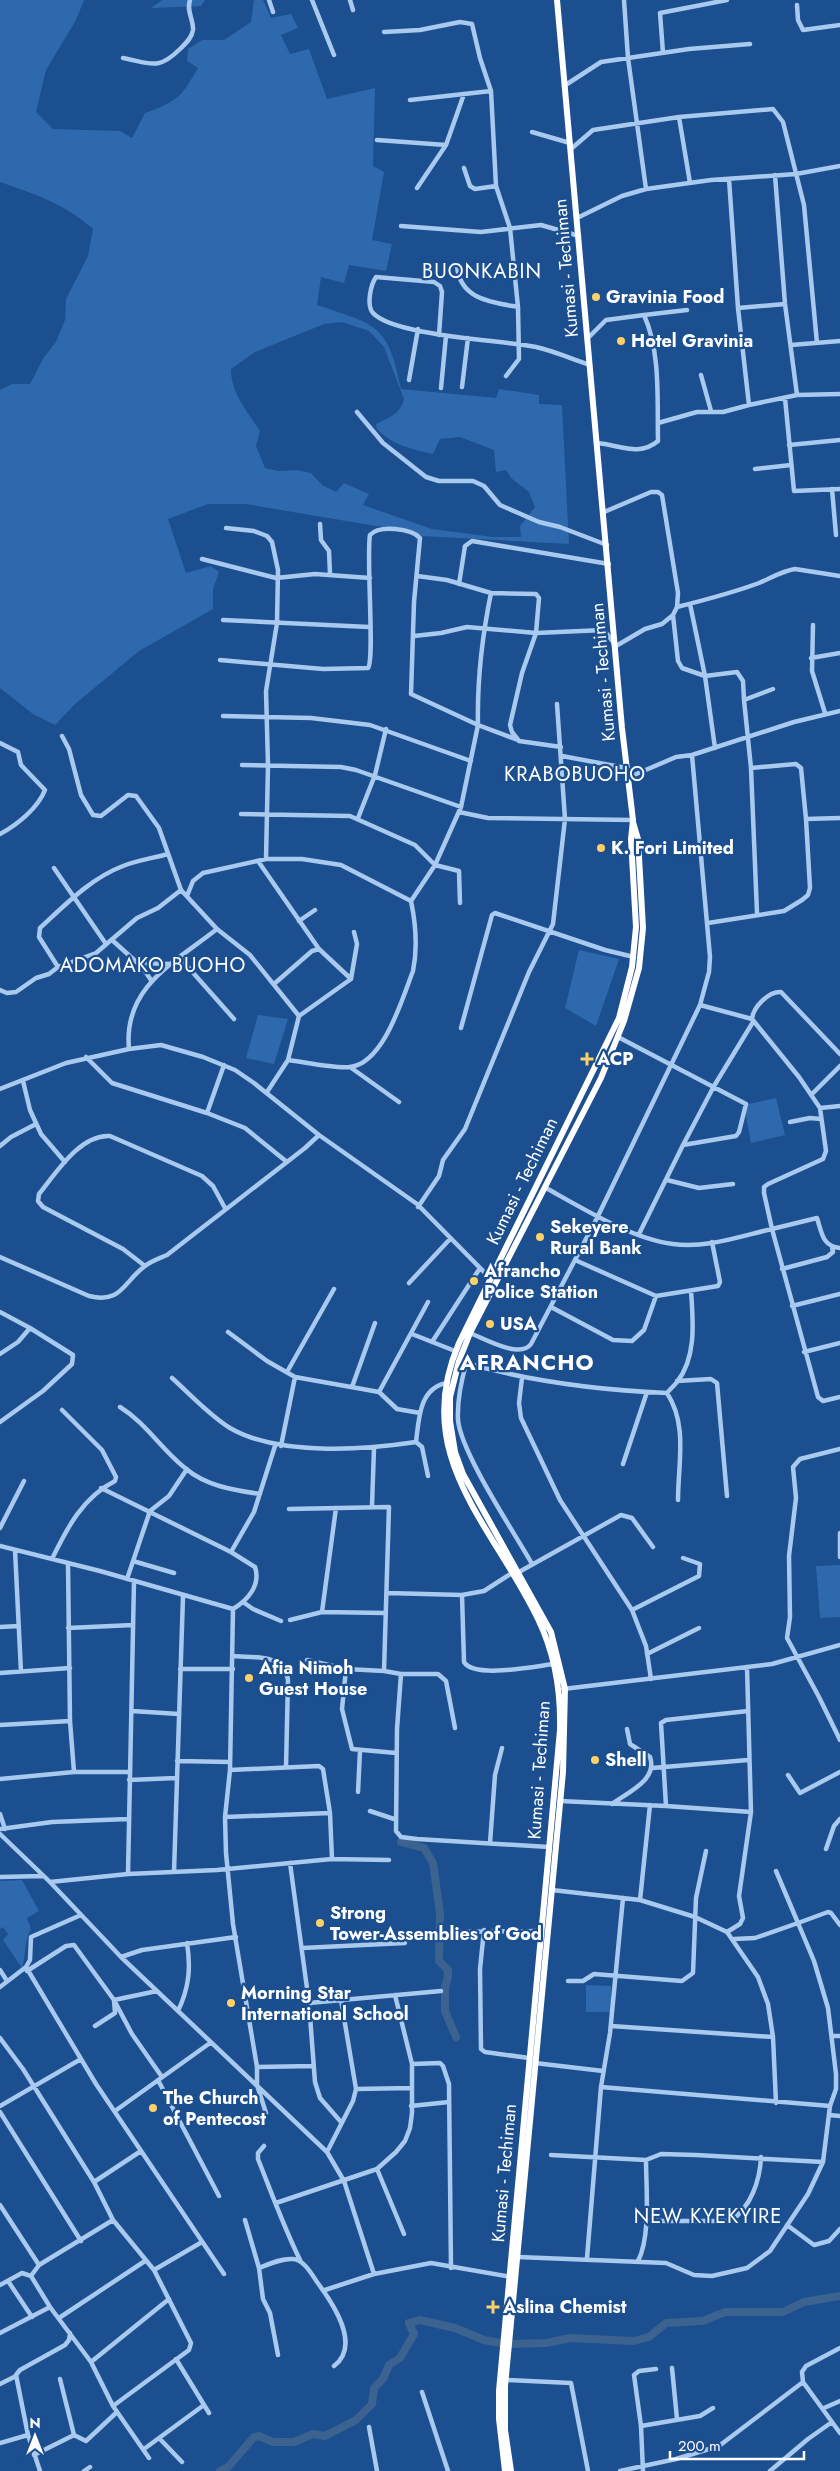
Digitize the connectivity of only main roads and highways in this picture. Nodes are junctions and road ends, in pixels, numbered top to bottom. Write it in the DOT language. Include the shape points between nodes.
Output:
graph roads {
  1 [pos="557,0"];
  2 [pos="633,820"];
  3 [pos="573,1111"];
  4 [pos="582,1116"];
  5 [pos="516,1573"];
  6 [pos="562,1689"];
  7 [pos="513,2278"];
  8 [pos="506,2343"];
  9 [pos="505,2471"];
  10 [pos="511,2471"];
  1 -- 2 [label="highway, Kumasi - Techiman"];
  2 -- 3 [label="highway, Kumasi - Techiman" via="630,839 636,927 629,982 619,1018"];
  2 -- 4 [label="highway" via="638,838 643,928 634,989 618,1037"];
  3 -- 4 [label="highway"];
  3 -- 5 [label="highway, Kumasi - Techiman" via="490,1278 456,1351 446,1383 444,1422 452,1463"];
  4 -- 5 [label="highway" via="470,1333 452,1384 450,1421 455,1452 463,1474"];
  5 -- 6 [label="highway, Kumasi - Techiman" via="538,1618"];
  5 -- 6 [label="highway" via="550,1632"];
  6 -- 7 [label="highway, Kumasi - Techiman"];
  6 -- 7 [label="highway" via="566,1735 518,2257"];
  7 -- 8 [label="highway, Kumasi - Techiman"];
  8 -- 9 [label="highway, Kumasi - Techiman" via="499,2419"];
  8 -- 10 [label="highway" via="505,2430"];
}
